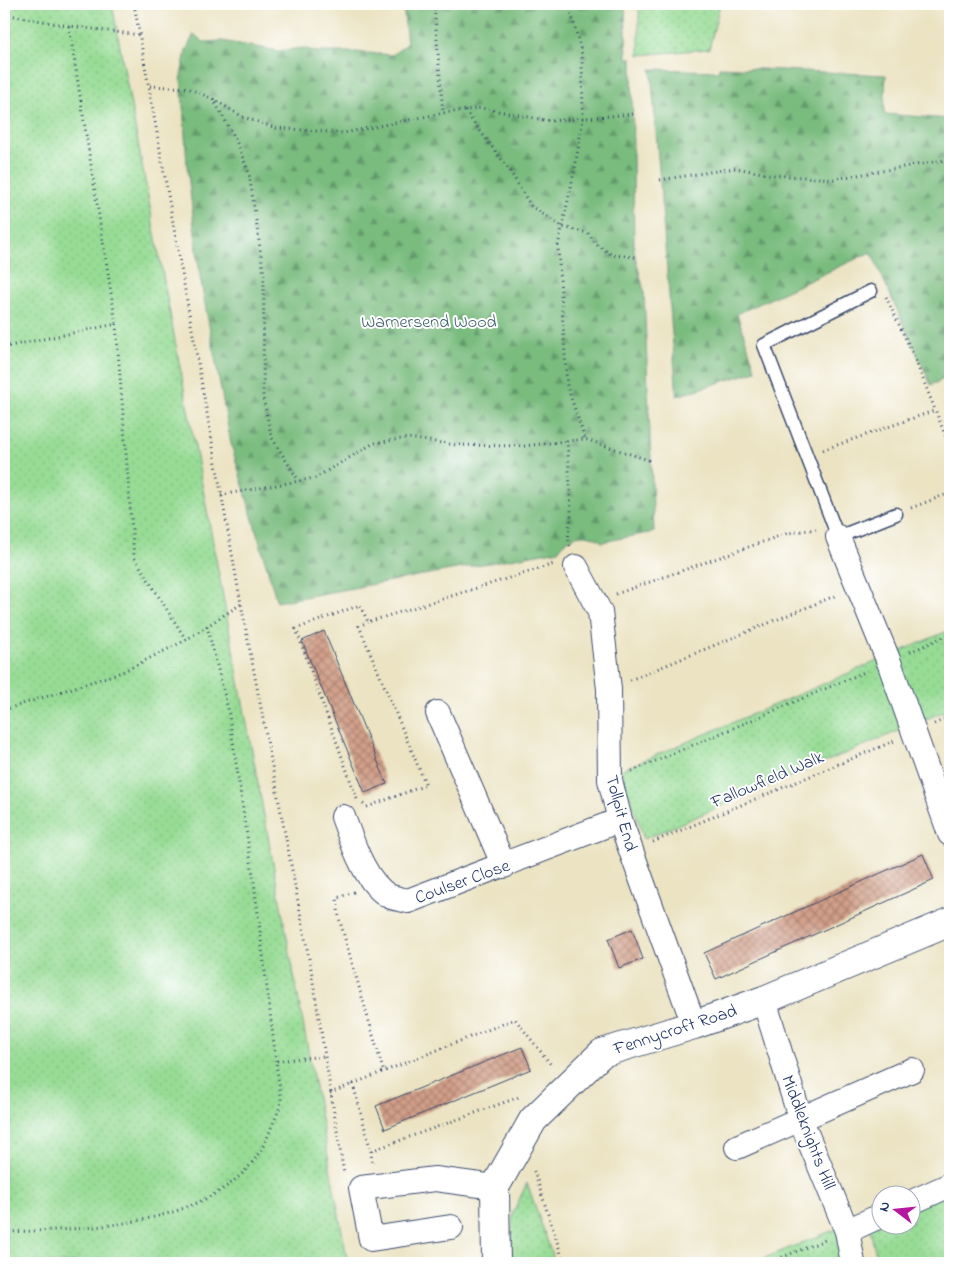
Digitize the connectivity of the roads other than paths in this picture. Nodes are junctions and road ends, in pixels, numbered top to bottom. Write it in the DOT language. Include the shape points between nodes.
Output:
graph roads {
  1 [pos="871,290"];
  2 [pos="896,514"];
  3 [pos="836,532"];
  4 [pos="575,562"];
  5 [pos="438,713"];
  6 [pos="351,809"];
  7 [pos="620,820"];
  8 [pos="950,834"];
  9 [pos="504,866"];
  10 [pos="950,922"];
  11 [pos="764,1000"];
  12 [pos="694,1025"];
  13 [pos="912,1070"];
  14 [pos="801,1121"];
  15 [pos="738,1147"];
  16 [pos="950,1185"];
  17 [pos="495,1187"];
  18 [pos="922,1198"];
  19 [pos="872,1220"];
  20 [pos="451,1227"];
  21 [pos="847,1231"];
  22 [pos="496,1263"];
  23 [pos="853,1263"];
  1 -- 3 [label="lane" via="764,345"];
  2 -- 3 [label="lane"];
  3 -- 8 [label="street" via="889,662"];
  4 -- 7 [label="street, Tollpit End" via="600,612 609,689 610,780"];
  5 -- 9 [label="street"];
  6 -- 9 [label="street, Coulser Close" via="358,854 376,885 390,896 408,901"];
  7 -- 9 [label="street, Coulser Close"];
  7 -- 12 [label="street, Tollpit End"];
  10 -- 11 [label="street, Fennycroft Road"];
  11 -- 12 [label="street, Fennycroft Road"];
  11 -- 14 [label="street, Middleknights Hill"];
  12 -- 17 [label="street, Fennycroft Road" via="602,1053 533,1120"];
  13 -- 14 [label="street"];
  14 -- 15 [label="street"];
  14 -- 21 [label="street, Middleknights Hill"];
  16 -- 18 [label="street"];
  17 -- 20 [label="street" via="435,1179 361,1188 370,1239"];
  17 -- 22 [label="street"];
  19 -- 21 [label="street"];
  21 -- 23 [label="street, Middleknights Hill"];
}
